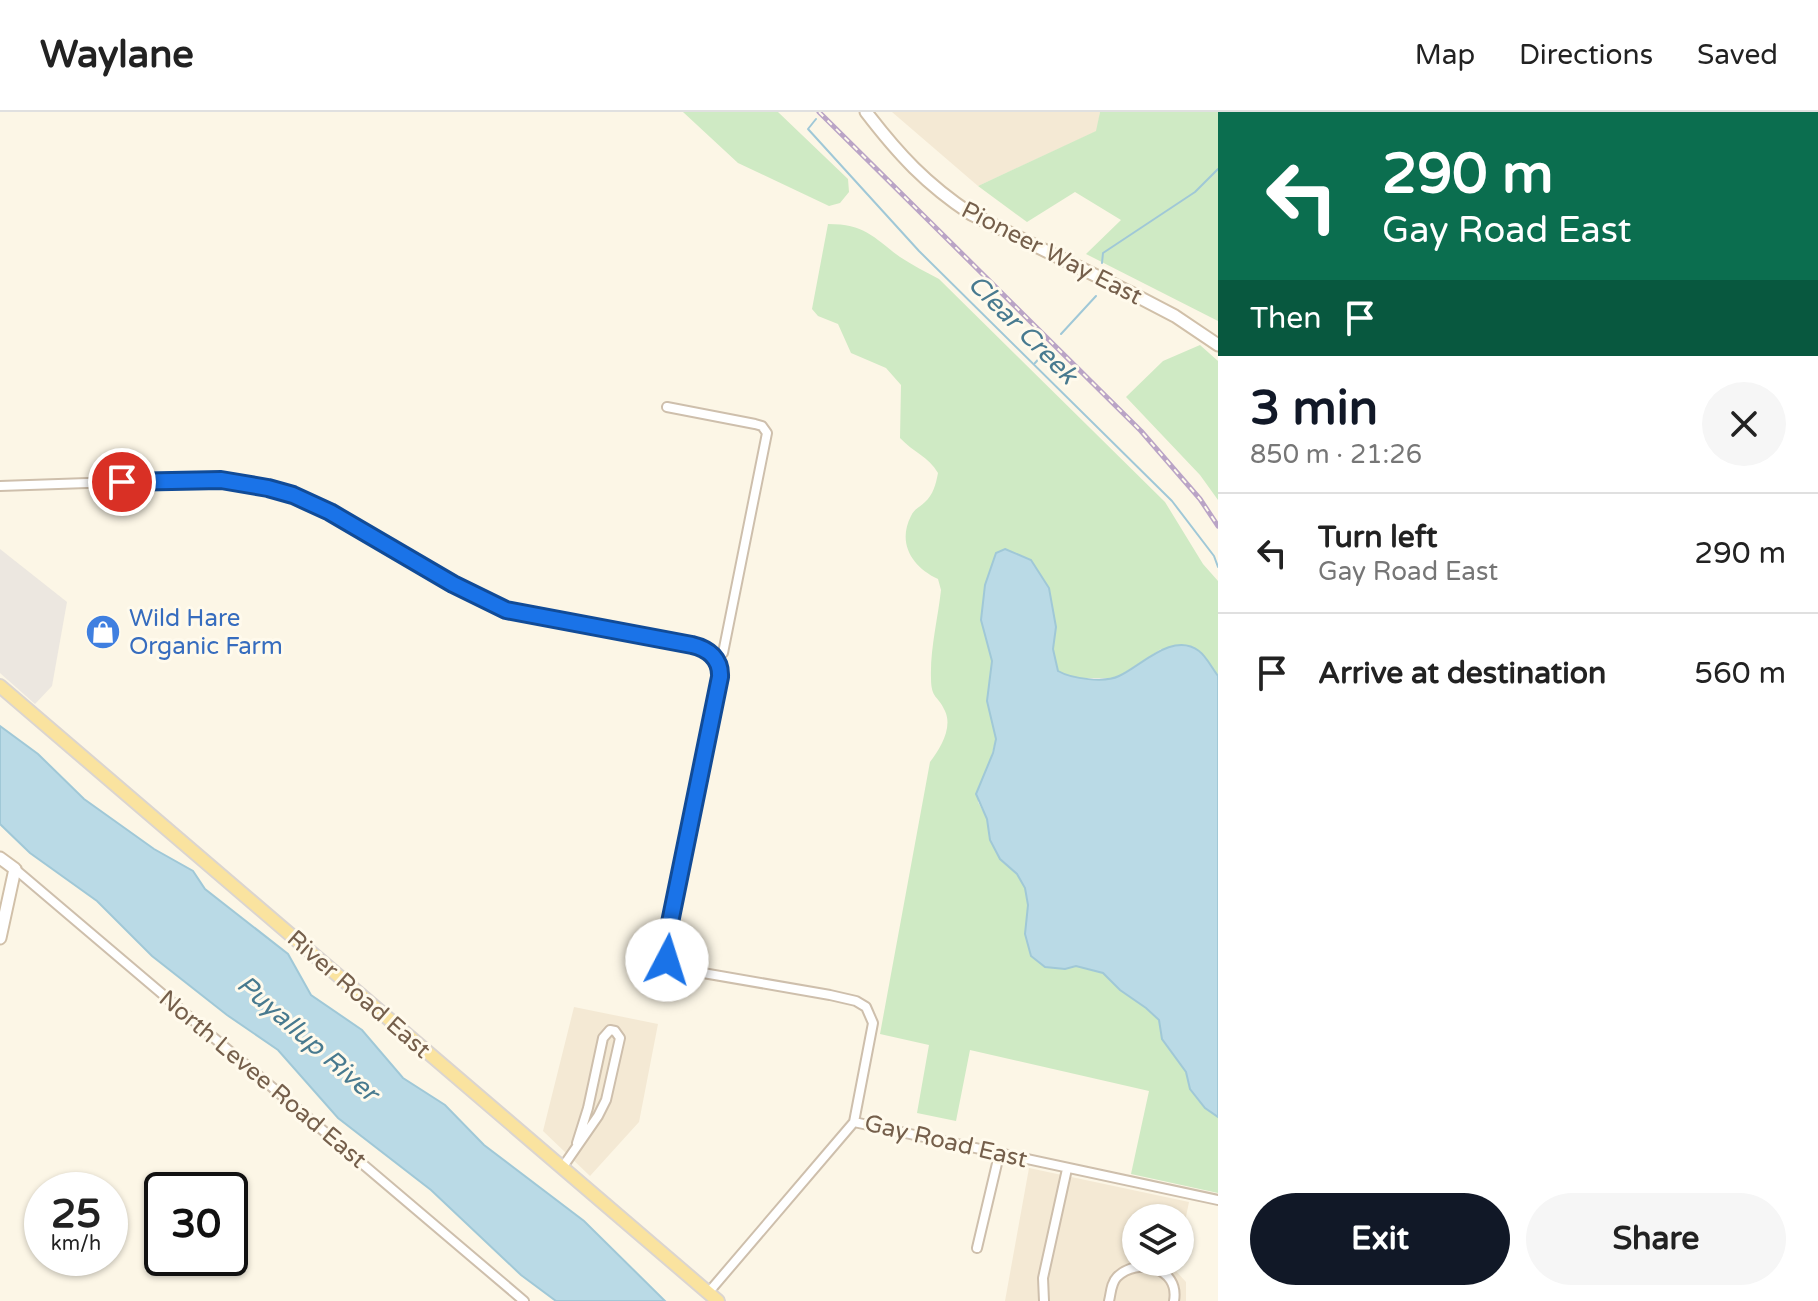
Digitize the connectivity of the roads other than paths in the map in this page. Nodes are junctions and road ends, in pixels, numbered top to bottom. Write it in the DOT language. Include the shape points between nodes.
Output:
graph roads {
  1 [pos="866,112"];
  2 [pos="1218,345"];
  3 [pos="667,407"];
  4 [pos="0,486"];
  5 [pos="715,658"];
  6 [pos="0,686"];
  7 [pos="0,858"];
  8 [pos="15,869"];
  9 [pos="0,938"];
  10 [pos="854,1122"];
  11 [pos="577,1143"];
  12 [pos="999,1155"];
  13 [pos="562,1168"];
  14 [pos="1067,1169"];
  15 [pos="1218,1200"];
  16 [pos="977,1248"];
  17 [pos="713,1297"];
  18 [pos="524,1301"];
  19 [pos="1044,1301"];
  20 [pos="1109,1301"];
  21 [pos="1174,1301"];
  1 -- 2 [label="main road, Pioneer Way East" via="911,168 941,195 1163,310"];
  3 -- 5 [label="street" via="755,424 767,433 723,653"];
  4 -- 5 [label="street" via="204,479 268,488 330,512 506,610 692,645"];
  5 -- 10 [label="street, Gay Road East" via="720,677 665,947 667,960 680,969 863,1005 873,1023"];
  6 -- 13 [label="main road, River Road East"];
  7 -- 8 [label="main road, North Levee Road East"];
  8 -- 9 [label="main road"];
  8 -- 18 [label="street, North Levee Road East"];
  10 -- 12 [label="street, Gay Road East"];
  10 -- 17 [label="street"];
  11 -- 11 [label="street" via="606,1100 620,1038 615,1031 603,1038"];
  11 -- 13 [label="street"];
  12 -- 14 [label="street, Gay Road East"];
  12 -- 16 [label="street"];
  13 -- 17 [label="main road, River Road East"];
  14 -- 15 [label="street, Gay Road East"];
  14 -- 19 [label="street" via="1043,1278"];
  20 -- 21 [label="street" via="1118,1277 1149,1268 1168,1275 1174,1283"];
}
